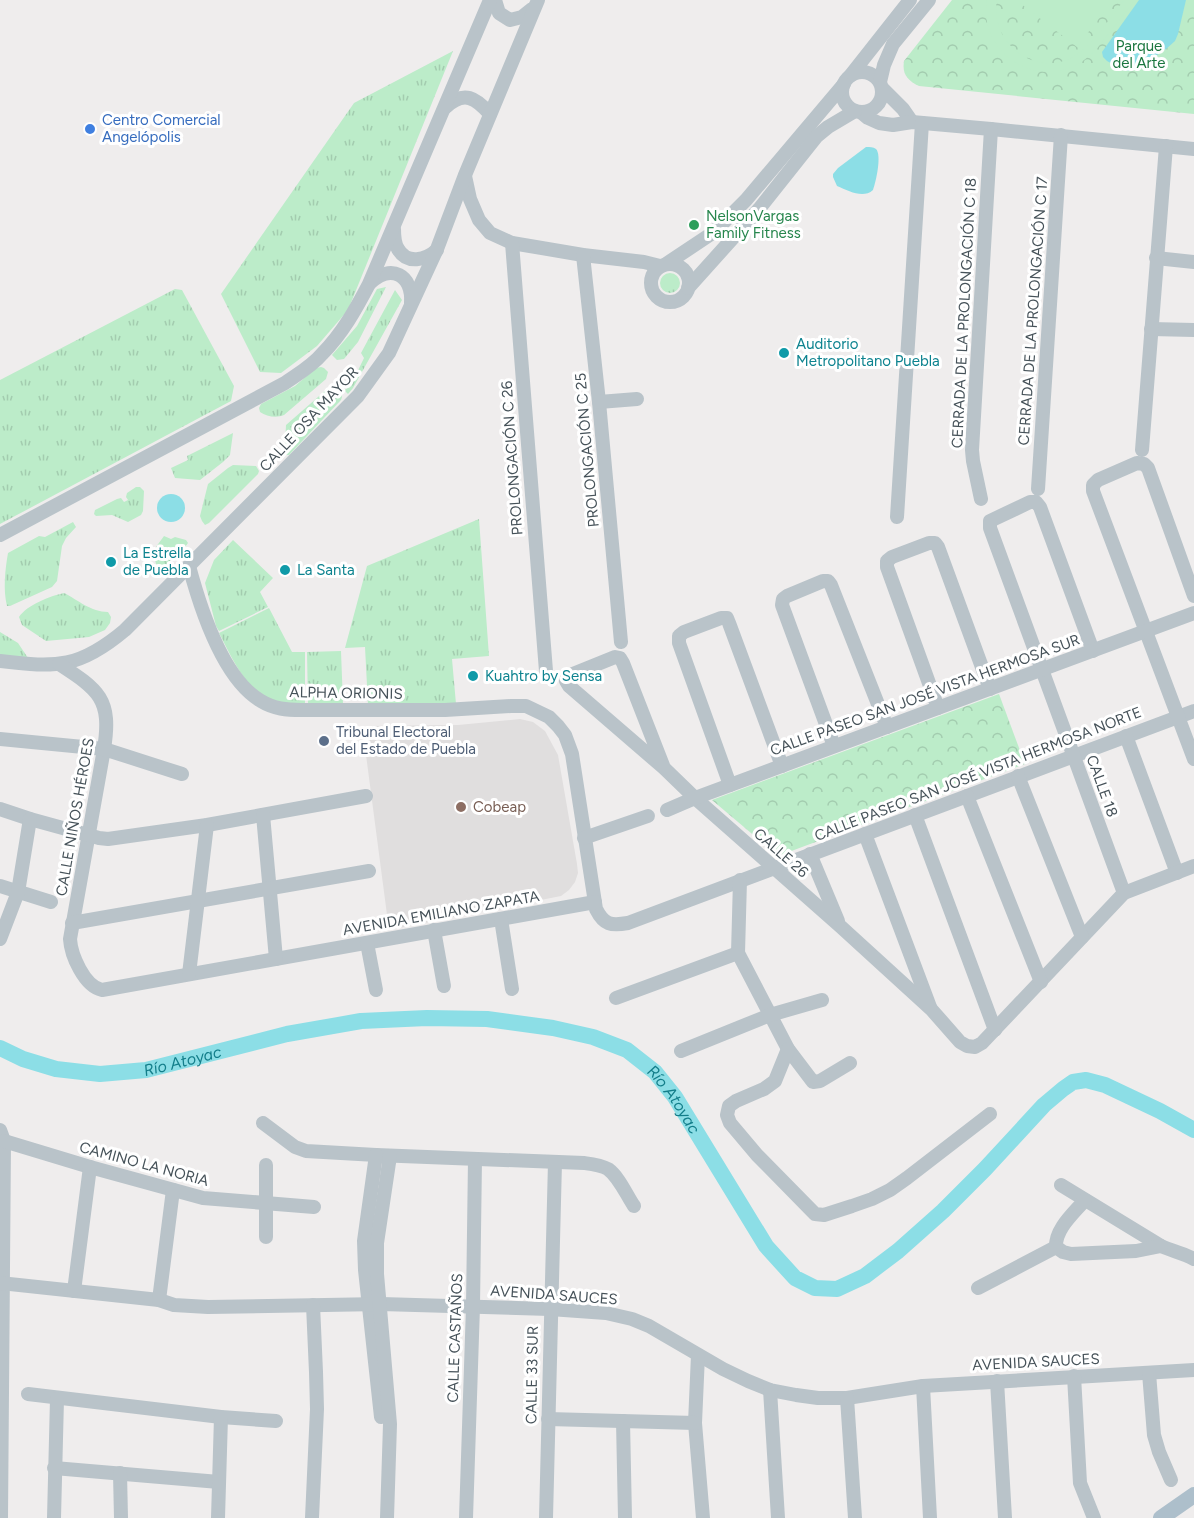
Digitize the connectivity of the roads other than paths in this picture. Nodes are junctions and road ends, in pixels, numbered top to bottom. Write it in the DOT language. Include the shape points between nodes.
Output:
graph roads {
  1 [pos="490,0"];
  2 [pos="495,0"];
  3 [pos="910,0"];
  4 [pos="929,0"];
  5 [pos="536,4"];
  6 [pos="847,80"];
  7 [pos="881,85"];
  8 [pos="446,107"];
  9 [pos="858,112"];
  10 [pos="490,114"];
  11 [pos="917,123"];
  12 [pos="991,129"];
  13 [pos="1061,135"];
  14 [pos="1166,146"];
  15 [pos="1194,149"];
  16 [pos="465,175"];
  17 [pos="746,200"];
  18 [pos="759,209"];
  19 [pos="394,229"];
  20 [pos="512,243"];
  21 [pos="438,249"];
  22 [pos="583,255"];
  23 [pos="1156,258"];
  24 [pos="1194,261"];
  25 [pos="663,265"];
  26 [pos="369,284"];
  27 [pos="688,288"];
  28 [pos="410,308"];
  29 [pos="1151,329"];
  30 [pos="1194,330"];
  31 [pos="637,399"];
  32 [pos="599,402"];
  33 [pos="1143,457"];
  34 [pos="1037,496"];
  35 [pos="981,499"];
  36 [pos="897,517"];
  37 [pos="0,535"];
  38 [pos="189,566"];
  39 [pos="1194,596"];
  40 [pos="1194,613"];
  41 [pos="1147,631"];
  42 [pos="621,642"];
  43 [pos="1093,651"];
  44 [pos="0,654"];
  45 [pos="0,661"];
  46 [pos="23,664"];
  47 [pos="59,664"];
  48 [pos="1041,670"];
  49 [pos="546,671"];
  50 [pos="990,689"];
  51 [pos="938,708"];
  52 [pos="1194,711"];
  53 [pos="1179,716"];
  54 [pos="886,727"];
  55 [pos="1126,736"];
  56 [pos="0,739"];
  57 [pos="834,747"];
  58 [pos="104,749"];
  59 [pos="1073,756"];
  60 [pos="1194,759"];
  61 [pos="782,766"];
  62 [pos="664,768"];
  63 [pos="182,774"];
  64 [pos="1018,776"];
  65 [pos="730,785"];
  66 [pos="366,796"];
  67 [pos="966,796"];
  68 [pos="695,798"];
  69 [pos="0,809"];
  70 [pos="667,810"];
  71 [pos="263,815"];
  72 [pos="915,815"];
  73 [pos="648,816"];
  74 [pos="30,819"];
  75 [pos="207,825"];
  76 [pos="865,834"];
  77 [pos="89,835"];
  78 [pos="584,838"];
  79 [pos="810,854"];
  80 [pos="1194,866"];
  81 [pos="773,868"];
  82 [pos="369,871"];
  83 [pos="1177,873"];
  84 [pos="741,880"];
  85 [pos="0,886"];
  86 [pos="269,889"];
  87 [pos="18,892"];
  88 [pos="1124,893"];
  89 [pos="51,902"];
  90 [pos="197,902"];
  91 [pos="595,902"];
  92 [pos="501,919"];
  93 [pos="72,923"];
  94 [pos="840,926"];
  95 [pos="434,930"];
  96 [pos="1082,937"];
  97 [pos="0,939"];
  98 [pos="367,943"];
  99 [pos="738,953"];
  100 [pos="276,959"];
  101 [pos="189,974"];
  102 [pos="1041,982"];
  103 [pos="444,986"];
  104 [pos="95,989"];
  105 [pos="512,989"];
  106 [pos="376,990"];
  107 [pos="616,998"];
  108 [pos="822,1000"];
  109 [pos="931,1009"];
  110 [pos="771,1015"];
  111 [pos="995,1030"];
  112 [pos="788,1049"];
  113 [pos="681,1051"];
  114 [pos="850,1063"];
  115 [pos="990,1114"];
  116 [pos="263,1123"];
  117 [pos="2,1136"];
  118 [pos="376,1155"];
  119 [pos="390,1156"];
  120 [pos="475,1159"];
  121 [pos="555,1162"];
  122 [pos="266,1165"];
  123 [pos="90,1167"];
  124 [pos="1061,1185"];
  125 [pos="173,1190"];
  126 [pos="1085,1200"];
  127 [pos="266,1203"];
  128 [pos="314,1206"];
  129 [pos="634,1206"];
  130 [pos="266,1237"];
  131 [pos="1056,1247"];
  132 [pos="1167,1249"];
  133 [pos="1194,1259"];
  134 [pos="1194,1266"];
  135 [pos="1,1283"];
  136 [pos="978,1288"];
  137 [pos="74,1291"];
  138 [pos="159,1300"];
  139 [pos="374,1304"];
  140 [pos="312,1305"];
  141 [pos="473,1306"];
  142 [pos="550,1309"];
  143 [pos="698,1355"];
  144 [pos="1194,1370"];
  145 [pos="1149,1373"];
  146 [pos="1074,1376"];
  147 [pos="997,1381"];
  148 [pos="923,1386"];
  149 [pos="770,1390"];
  150 [pos="28,1394"];
  151 [pos="847,1398"];
  152 [pos="57,1399"];
  153 [pos="221,1417"];
  154 [pos="548,1419"];
  155 [pos="276,1421"];
  156 [pos="623,1421"];
  157 [pos="695,1423"];
  158 [pos="54,1468"];
  159 [pos="120,1473"];
  160 [pos="1171,1480"];
  161 [pos="219,1482"];
  162 [pos="1194,1495"];
  163 [pos="1,1518"];
  164 [pos="54,1518"];
  165 [pos="121,1518"];
  166 [pos="218,1518"];
  167 [pos="312,1518"];
  168 [pos="387,1518"];
  169 [pos="466,1518"];
  170 [pos="546,1518"];
  171 [pos="625,1518"];
  172 [pos="703,1518"];
  173 [pos="778,1518"];
  174 [pos="855,1518"];
  175 [pos="930,1518"];
  176 [pos="1005,1518"];
  177 [pos="1094,1518"];
  178 [pos="1161,1518"];
  1 -- 8 [label="street"];
  2 -- 5 [label="street" via="499,13 510,20 522,17"];
  3 -- 6 [label="street"];
  4 -- 7 [label="street" via="893,44"];
  5 -- 10 [label="street, CALLE OSA MAYOR"];
  6 -- 7 [label="street" via="855,73 866,72"];
  6 -- 9 [label="street" via="843,98 847,106"];
  6 -- 17 [label="street"];
  7 -- 9 [label="street" via="878,105"];
  7 -- 11 [label="street"];
  8 -- 10 [label="street" via="456,99 469,98"];
  8 -- 19 [label="street"];
  9 -- 11 [label="street" via="879,123"];
  9 -- 18 [label="street" via="816,136"];
  10 -- 16 [label="street, CALLE OSA MAYOR"];
  11 -- 12 [label="street"];
  11 -- 36 [label="street"];
  12 -- 13 [label="street"];
  12 -- 35 [label="street, CERRADA DE LA PROLONGACIÓN C 18" via="972,450"];
  13 -- 14 [label="street"];
  13 -- 34 [label="street, CERRADA DE LA PROLONGACIÓN C 17"];
  14 -- 15 [label="street"];
  14 -- 23 [label="street"];
  16 -- 20 [label="street" via="479,220 490,233"];
  16 -- 21 [label="street, CALLE OSA MAYOR"];
  17 -- 18 [label="street"];
  17 -- 25 [label="street" via="714,232"];
  18 -- 27 [label="street"];
  19 -- 21 [label="street" via="397,248 408,258 420,260"];
  19 -- 26 [label="street"];
  20 -- 22 [label="street"];
  20 -- 49 [label="street, PROLONGACIÓN C 26"];
  21 -- 28 [label="street, CALLE OSA MAYOR"];
  22 -- 25 [label="street" via="644,259"];
  22 -- 32 [label="street, PROLONGACIÓN C 25"];
  23 -- 24 [label="street"];
  23 -- 29 [label="street"];
  25 -- 27 [label="street" via="676,265 684,270"];
  25 -- 27 [label="street" via="651,281 658,298 675,301"];
  26 -- 28 [label="street" via="384,274 402,277 410,287"];
  26 -- 37 [label="street" via="339,335 322,355 285,383"];
  28 -- 38 [label="street, CALLE OSA MAYOR" via="389,353 358,396"];
  29 -- 30 [label="street"];
  29 -- 33 [label="street"];
  31 -- 32 [label="street"];
  32 -- 42 [label="street, PROLONGACIÓN C 25"];
  33 -- 39 [label="street"];
  33 -- 41 [label="street" via="1098,480 1093,491"];
  34 -- 43 [label="street"];
  34 -- 48 [label="street, CALLE 18" via="990,521 990,528"];
  38 -- 47 [label="street, CALLE OSA MAYOR" via="111,642 86,656"];
  38 -- 78 [label="street, ALPHA ORIONIS" via="205,615 231,671 260,701 271,706 285,710 526,706 549,717 565,735 572,754"];
  40 -- 41 [label="street, CALLE PASEO SAN JOSÉ VISTA HERMOSA SUR"];
  41 -- 43 [label="street, CALLE PASEO SAN JOSÉ VISTA HERMOSA SUR"];
  41 -- 53 [label="street"];
  43 -- 48 [label="street, CALLE PASEO SAN JOSÉ VISTA HERMOSA SUR"];
  44 -- 46 [label="street"];
  45 -- 46 [label="street, CALLE OSA MAYOR"];
  46 -- 47 [label="street, CALLE OSA MAYOR"];
  47 -- 58 [label="street, CALLE NIÑOS HÉROES" via="90,685 102,700 107,720"];
  48 -- 50 [label="street, CALLE PASEO SAN JOSÉ VISTA HERMOSA SUR"];
  48 -- 59 [label="street, CALLE 18"];
  50 -- 51 [label="street, CALLE PASEO SAN JOSÉ VISTA HERMOSA SUR"];
  50 -- 51 [label="street" via="938,547 929,543 892,557 887,567"];
  51 -- 54 [label="street, CALLE PASEO SAN JOSÉ VISTA HERMOSA SUR"];
  52 -- 53 [label="street, CALLE PASEO SAN JOSÉ VISTA HERMOSA NORTE"];
  53 -- 55 [label="street, CALLE PASEO SAN JOSÉ VISTA HERMOSA NORTE"];
  53 -- 60 [label="street"];
  54 -- 57 [label="street, CALLE PASEO SAN JOSÉ VISTA HERMOSA SUR"];
  54 -- 57 [label="street" via="831,585 823,581 787,596 782,605"];
  55 -- 59 [label="street, CALLE PASEO SAN JOSÉ VISTA HERMOSA NORTE"];
  55 -- 83 [label="street"];
  56 -- 58 [label="street"];
  57 -- 61 [label="street, CALLE PASEO SAN JOSÉ VISTA HERMOSA SUR"];
  58 -- 63 [label="street"];
  58 -- 77 [label="street, CALLE NIÑOS HÉROES"];
  59 -- 64 [label="street, CALLE PASEO SAN JOSÉ VISTA HERMOSA NORTE"];
  59 -- 88 [label="street, CALLE 18"];
  61 -- 65 [label="street, CALLE PASEO SAN JOSÉ VISTA HERMOSA SUR"];
  61 -- 65 [label="street" via="729,623 721,618 684,632 679,643"];
  62 -- 62 [label="street, CALLE 26" via="569,686 568,676 620,658"];
  62 -- 68 [label="street, CALLE 26"];
  64 -- 67 [label="street, CALLE PASEO SAN JOSÉ VISTA HERMOSA NORTE"];
  64 -- 96 [label="street"];
  65 -- 68 [label="street, CALLE PASEO SAN JOSÉ VISTA HERMOSA SUR"];
  66 -- 71 [label="street"];
  67 -- 72 [label="street, CALLE PASEO SAN JOSÉ VISTA HERMOSA NORTE"];
  67 -- 102 [label="street"];
  68 -- 70 [label="street, CALLE PASEO SAN JOSÉ VISTA HERMOSA SUR"];
  68 -- 81 [label="street, CALLE 26"];
  69 -- 74 [label="street"];
  71 -- 75 [label="street"];
  71 -- 86 [label="street"];
  72 -- 76 [label="street, CALLE PASEO SAN JOSÉ VISTA HERMOSA NORTE"];
  72 -- 111 [label="street"];
  73 -- 78 [label="street"];
  74 -- 77 [label="street"];
  74 -- 87 [label="street"];
  75 -- 77 [label="street" via="108,839"];
  75 -- 90 [label="street"];
  76 -- 79 [label="street, CALLE PASEO SAN JOSÉ VISTA HERMOSA NORTE"];
  76 -- 109 [label="street"];
  77 -- 93 [label="street, CALLE NIÑOS HÉROES"];
  78 -- 91 [label="street"];
  79 -- 81 [label="street, CALLE PASEO SAN JOSÉ VISTA HERMOSA NORTE"];
  79 -- 94 [label="street"];
  80 -- 83 [label="street"];
  81 -- 84 [label="street"];
  81 -- 94 [label="street, CALLE 26"];
  82 -- 86 [label="street"];
  83 -- 88 [label="street"];
  84 -- 91 [label="street" via="617,925 601,917"];
  84 -- 99 [label="street"];
  85 -- 87 [label="street"];
  86 -- 90 [label="street"];
  86 -- 100 [label="street"];
  87 -- 89 [label="street"];
  87 -- 97 [label="street"];
  88 -- 96 [label="street"];
  90 -- 93 [label="street"];
  90 -- 101 [label="street"];
  91 -- 92 [label="street, AVENIDA EMILIANO ZAPATA"];
  92 -- 95 [label="street, AVENIDA EMILIANO ZAPATA"];
  92 -- 105 [label="street"];
  93 -- 104 [label="street, CALLE NIÑOS HÉROES" via="74,961"];
  94 -- 109 [label="street, CALLE 26"];
  95 -- 98 [label="street, AVENIDA EMILIANO ZAPATA"];
  95 -- 103 [label="street"];
  96 -- 102 [label="street"];
  98 -- 100 [label="street, AVENIDA EMILIANO ZAPATA"];
  98 -- 106 [label="street"];
  99 -- 107 [label="street"];
  99 -- 110 [label="street"];
  100 -- 101 [label="street, AVENIDA EMILIANO ZAPATA"];
  101 -- 104 [label="street, AVENIDA EMILIANO ZAPATA"];
  102 -- 111 [label="street"];
  108 -- 110 [label="street"];
  109 -- 111 [label="street, CALLE 26" via="967,1046 975,1047"];
  110 -- 112 [label="street"];
  110 -- 113 [label="street"];
  112 -- 114 [label="street" via="813,1082"];
  112 -- 115 [label="street" via="775,1081 736,1101 729,1106 727,1115 757,1155 815,1215 852,1206 890,1190"];
  116 -- 118 [label="street" via="306,1151"];
  117 -- 123 [label="street, CAMINO LA NORIA"];
  117 -- 135 [label="street"];
  118 -- 119 [label="street"];
  118 -- 139 [label="street" via="364,1241 365,1270"];
  119 -- 120 [label="street"];
  119 -- 139 [label="street" via="377,1243"];
  120 -- 121 [label="street"];
  120 -- 141 [label="street, CALLE CASTAÑOS"];
  121 -- 129 [label="street" via="608,1169"];
  121 -- 142 [label="street, CALLE 33 SUR"];
  122 -- 127 [label="street"];
  123 -- 125 [label="street, CAMINO LA NORIA"];
  123 -- 137 [label="street"];
  124 -- 126 [label="street"];
  125 -- 127 [label="street, CAMINO LA NORIA" via="203,1198"];
  125 -- 138 [label="street"];
  126 -- 131 [label="street" via="1060,1230"];
  126 -- 132 [label="street"];
  127 -- 128 [label="street, CAMINO LA NORIA"];
  127 -- 130 [label="street"];
  131 -- 132 [label="street" via="1071,1254"];
  131 -- 136 [label="street"];
  132 -- 133 [label="street"];
  132 -- 134 [label="street"];
  135 -- 137 [label="street, AVENIDA SAUCES"];
  135 -- 163 [label="street"];
  137 -- 138 [label="street, AVENIDA SAUCES"];
  138 -- 140 [label="street, AVENIDA SAUCES" via="208,1307"];
  139 -- 140 [label="street, AVENIDA SAUCES"];
  139 -- 141 [label="street, AVENIDA SAUCES"];
  139 -- 168 [label="street" via="382,1425 389,1454"];
  140 -- 167 [label="street" via="317,1408"];
  141 -- 142 [label="street, AVENIDA SAUCES"];
  141 -- 169 [label="street, CALLE CASTAÑOS"];
  142 -- 143 [label="street, AVENIDA SAUCES" via="632,1319"];
  142 -- 154 [label="street, CALLE 33 SUR"];
  143 -- 149 [label="street, AVENIDA SAUCES"];
  143 -- 157 [label="street"];
  144 -- 145 [label="street, AVENIDA SAUCES"];
  145 -- 146 [label="street, AVENIDA SAUCES"];
  145 -- 160 [label="street" via="1154,1435"];
  146 -- 147 [label="street, AVENIDA SAUCES"];
  146 -- 177 [label="street" via="1080,1483"];
  147 -- 148 [label="street, AVENIDA SAUCES"];
  147 -- 176 [label="street"];
  148 -- 151 [label="street, AVENIDA SAUCES"];
  148 -- 175 [label="street"];
  149 -- 151 [label="street, AVENIDA SAUCES"];
  149 -- 173 [label="street"];
  150 -- 152 [label="street"];
  151 -- 174 [label="street"];
  152 -- 153 [label="street"];
  152 -- 158 [label="street"];
  153 -- 155 [label="street"];
  153 -- 161 [label="street"];
  154 -- 156 [label="street"];
  154 -- 170 [label="street, CALLE 33 SUR"];
  156 -- 157 [label="street"];
  156 -- 171 [label="street"];
  157 -- 172 [label="street"];
  158 -- 159 [label="street"];
  158 -- 164 [label="street"];
  159 -- 161 [label="street"];
  159 -- 165 [label="street"];
  161 -- 166 [label="street"];
  162 -- 178 [label="main road"];
}
